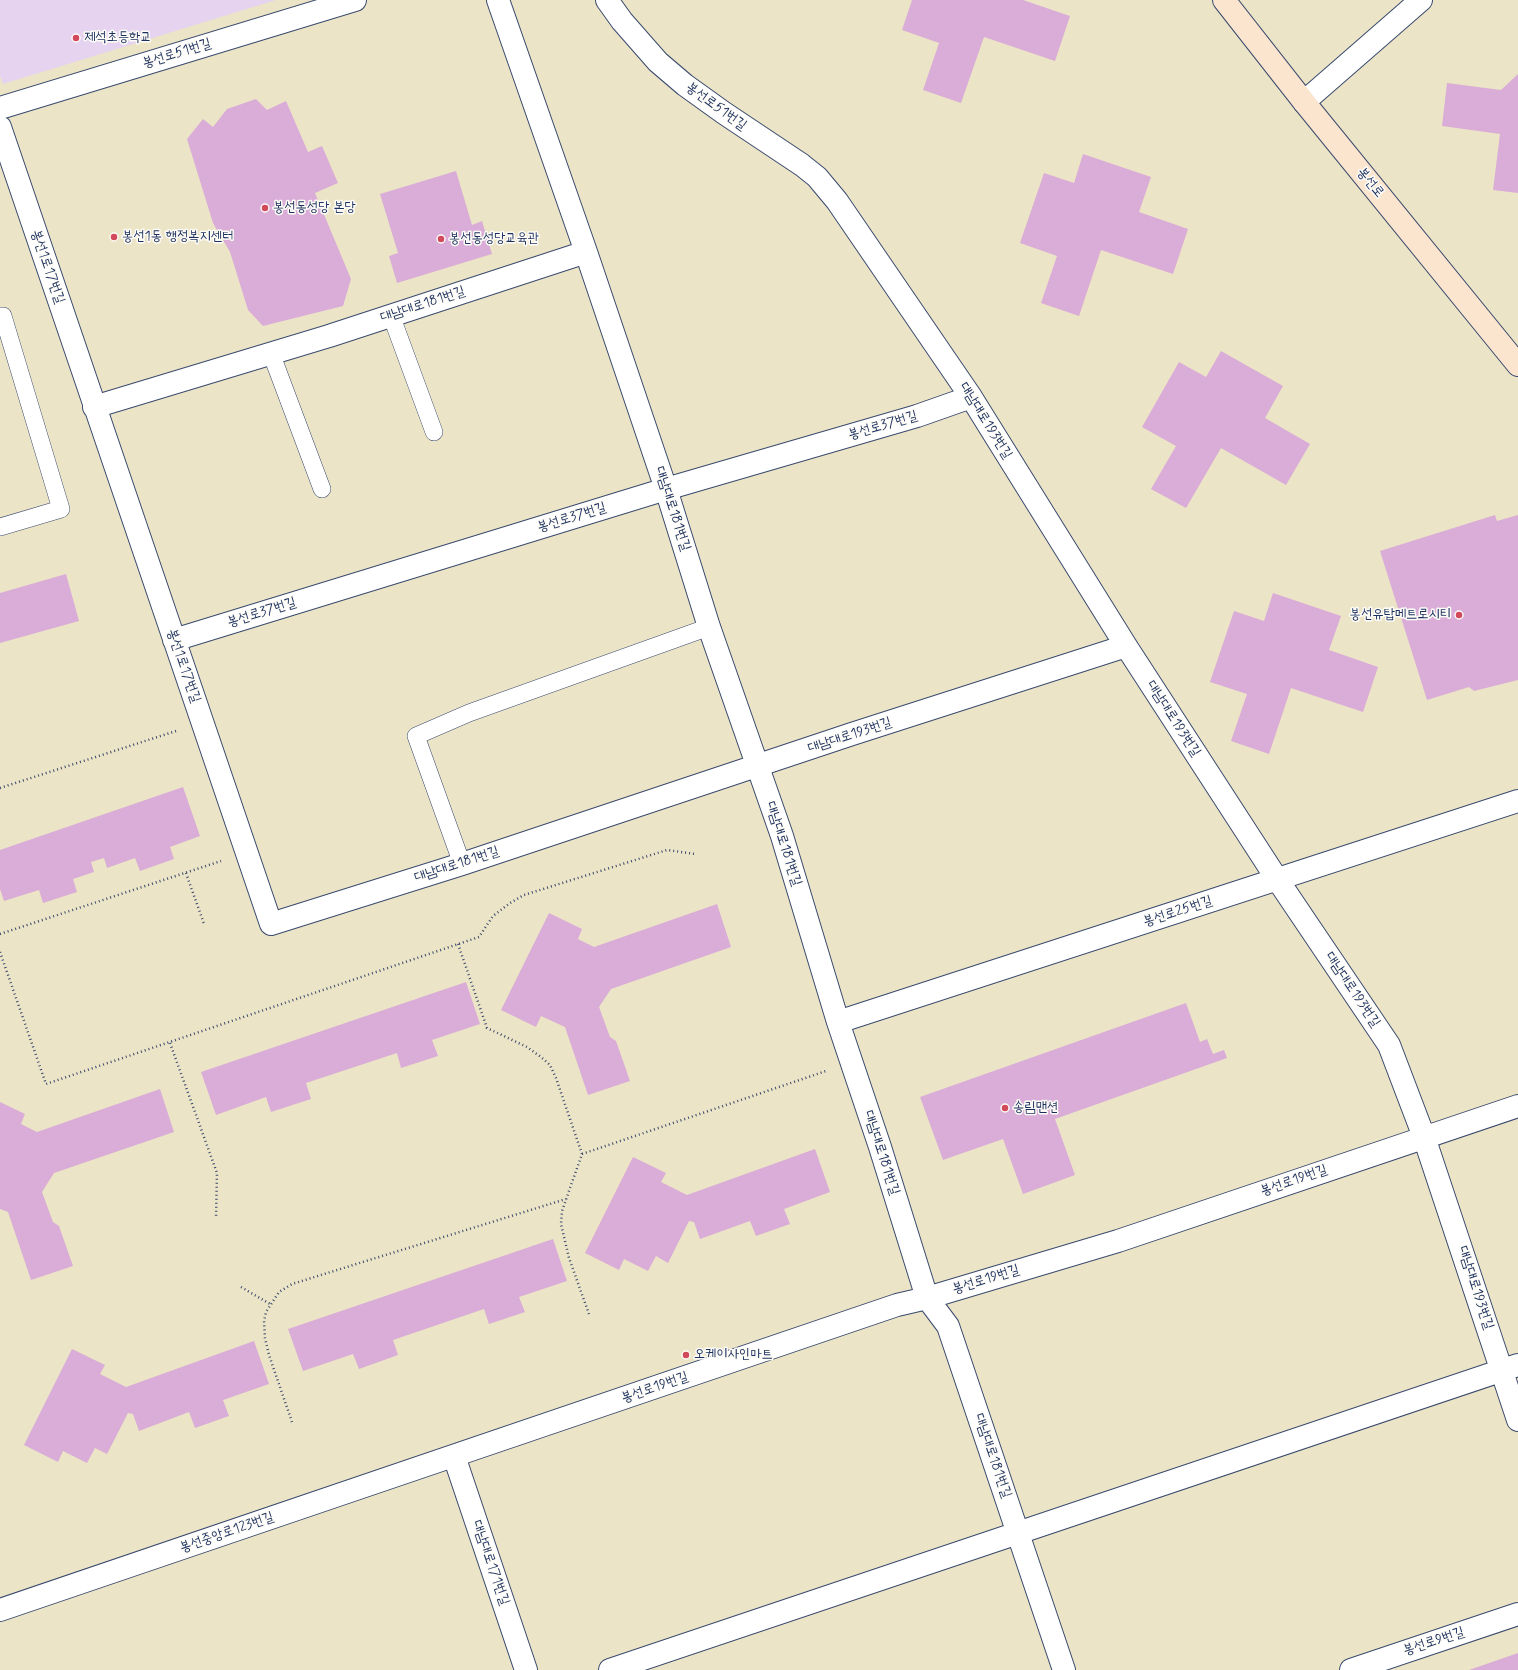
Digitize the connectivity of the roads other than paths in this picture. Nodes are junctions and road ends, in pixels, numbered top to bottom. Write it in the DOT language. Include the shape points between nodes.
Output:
graph roads {
  1 [pos="355,0"];
  2 [pos="498,0"];
  3 [pos="607,0"];
  4 [pos="1224,0"];
  5 [pos="1421,0"];
  6 [pos="1304,102"];
  7 [pos="0,108"];
  8 [pos="0,127"];
  9 [pos="837,201"];
  10 [pos="586,252"];
  11 [pos="391,315"];
  12 [pos="0,316"];
  13 [pos="272,353"];
  14 [pos="1518,365"];
  15 [pos="971,397"];
  16 [pos="94,407"];
  17 [pos="434,432"];
  18 [pos="322,489"];
  19 [pos="666,489"];
  20 [pos="0,526"];
  21 [pos="709,627"];
  22 [pos="174,640"];
  23 [pos="1126,646"];
  24 [pos="757,766"];
  25 [pos="1518,801"];
  26 [pos="462,864"];
  27 [pos="1277,879"];
  28 [pos="271,924"];
  29 [pos="838,1022"];
  30 [pos="1518,1106"];
  31 [pos="1424,1137"];
  32 [pos="927,1298"];
  33 [pos="1510,1368"];
  34 [pos="1518,1420"];
  35 [pos="454,1456"];
  36 [pos="1019,1534"];
  37 [pos="0,1610"];
  38 [pos="1518,1614"];
  39 [pos="526,1670"];
  40 [pos="610,1670"];
  41 [pos="1064,1670"];
  42 [pos="1351,1670"];
  1 -- 7 [label="street, 봉선로51번길"];
  2 -- 10 [label="street, 대남대로181번길"];
  3 -- 9 [label="street, 봉선로51번길" via="658,62 724,114 802,165 817,177"];
  4 -- 6 [label="main road, 봉선로"];
  5 -- 6 [label="street"];
  6 -- 14 [label="main road, 봉선로"];
  8 -- 16 [label="street, 봉선1로17번길"];
  9 -- 15 [label="street, 대남대로193번길"];
  10 -- 11 [label="street, 대남대로181번길"];
  10 -- 19 [label="street, 대남대로181번길"];
  11 -- 13 [label="street, 대남대로181번길"];
  11 -- 17 [label="lane"];
  12 -- 20 [label="lane" via="3,316 61,509"];
  13 -- 16 [label="street"];
  13 -- 18 [label="lane"];
  15 -- 19 [label="street, 봉선로37번길" via="918,416"];
  15 -- 23 [label="street, 대남대로193번길"];
  16 -- 22 [label="street, 봉선1로17번길"];
  19 -- 21 [label="street, 대남대로181번길"];
  19 -- 22 [label="street, 봉선로37번길"];
  21 -- 24 [label="street, 대남대로181번길"];
  21 -- 26 [label="lane" via="476,711 416,736"];
  22 -- 28 [label="street, 봉선1로17번길"];
  23 -- 24 [label="street, 대남대로193번길"];
  23 -- 27 [label="street, 대남대로193번길"];
  24 -- 26 [label="street, 대남대로181번길"];
  24 -- 29 [label="street, 대남대로181번길" via="782,836"];
  25 -- 27 [label="street, 봉선로25번길"];
  26 -- 28 [label="street, 대남대로181번길"];
  27 -- 29 [label="street, 봉선로25번길"];
  27 -- 31 [label="street, 대남대로193번길" via="1389,1045"];
  29 -- 32 [label="street, 대남대로181번길"];
  30 -- 31 [label="street, 봉선로19번길"];
  31 -- 32 [label="street, 봉선로19번길" via="1118,1240"];
  31 -- 33 [label="street, 대남대로193번길"];
  32 -- 35 [label="street, 봉선로19번길" via="897,1305"];
  32 -- 36 [label="street, 대남대로181번길" via="948,1326"];
  33 -- 34 [label="street, 대남대로193번길"];
  33 -- 36 [label="street"];
  35 -- 37 [label="street, 봉선중앙로123번길"];
  35 -- 39 [label="street, 대남대로171번길"];
  36 -- 40 [label="street"];
  36 -- 41 [label="street, 대남대로181번길"];
  38 -- 42 [label="street, 봉선로9번길"];
}
